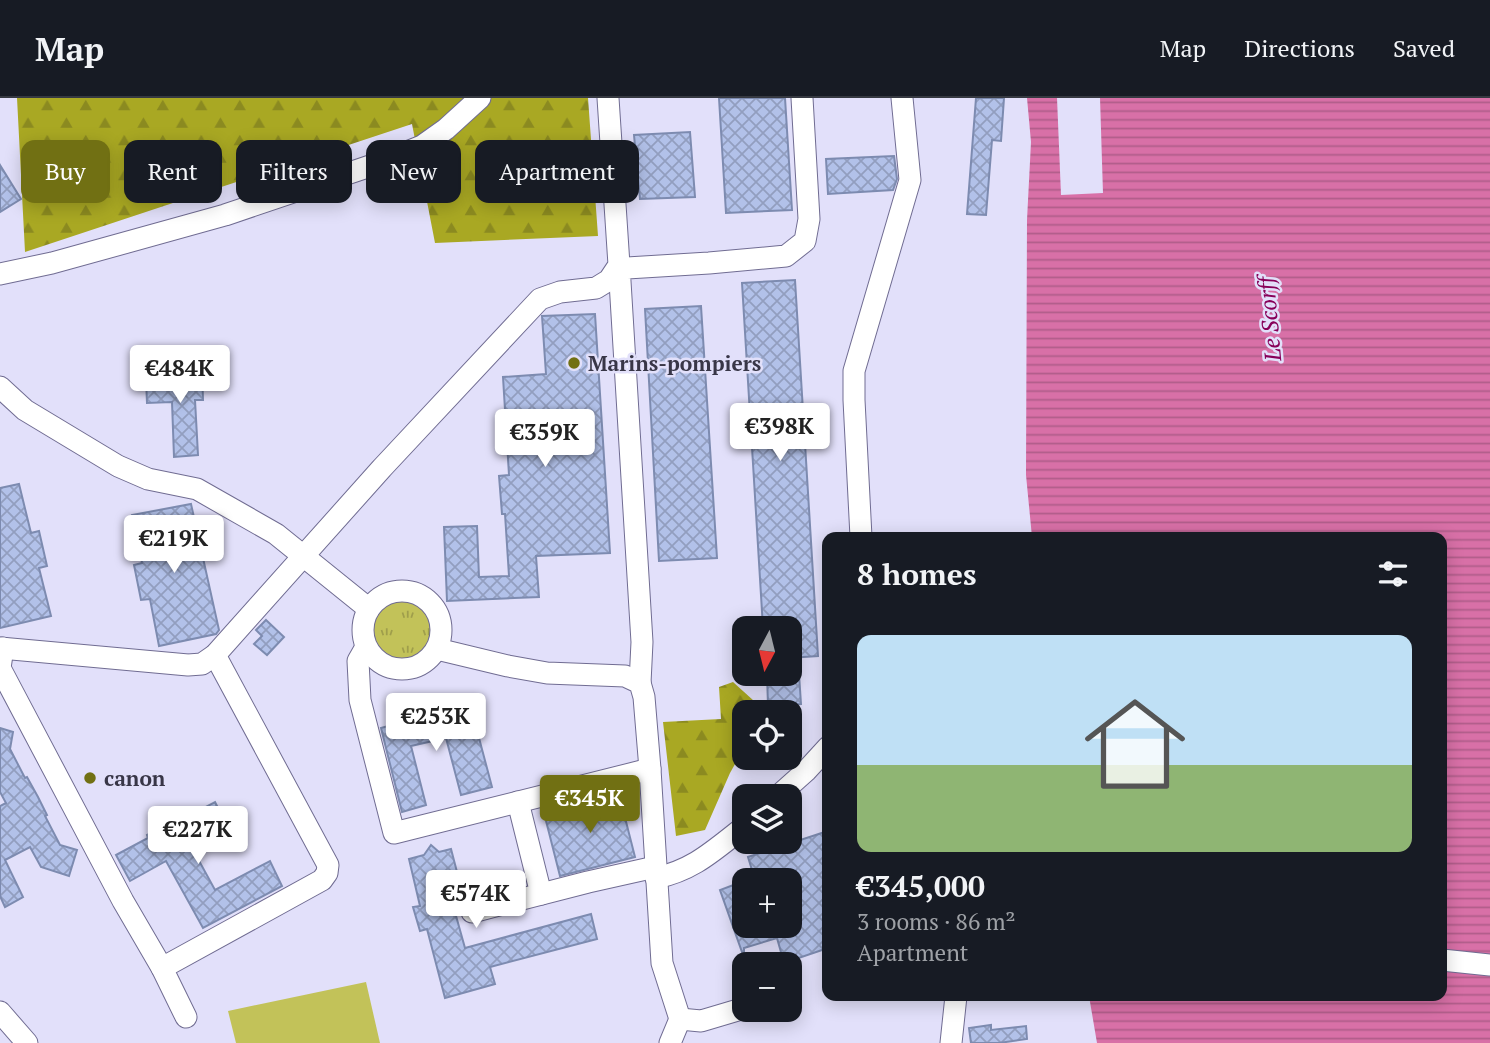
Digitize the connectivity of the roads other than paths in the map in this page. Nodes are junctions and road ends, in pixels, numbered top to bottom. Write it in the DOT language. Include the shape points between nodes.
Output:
graph roads {
  1 [pos="480,98"];
  2 [pos="608,98"];
  3 [pos="802,98"];
  4 [pos="902,98"];
  5 [pos="619,265"];
  6 [pos="0,274"];
  7 [pos="0,387"];
  8 [pos="861,532"];
  9 [pos="303,556"];
  10 [pos="369,609"];
  11 [pos="366,647"];
  12 [pos="2,648"];
  13 [pos="437,649"];
  14 [pos="215,656"];
  15 [pos="640,683"];
  16 [pos="822,754"];
  17 [pos="650,769"];
  18 [pos="791,784"];
  19 [pos="518,803"];
  20 [pos="732,836"];
  21 [pos="656,873"];
  22 [pos="541,894"];
  23 [pos="472,912"];
  24 [pos="1447,961"];
  25 [pos="1490,965"];
  26 [pos="162,968"];
  27 [pos="955,1001"];
  28 [pos="0,1012"];
  29 [pos="732,1012"];
  30 [pos="186,1017"];
  31 [pos="680,1019"];
  32 [pos="27,1043"];
  33 [pos="670,1043"];
  34 [pos="951,1043"];
  1 -- 6 [label="street" via="422,146 382,162 225,215"];
  2 -- 5 [label="street"];
  3 -- 5 [label="street" via="809,219 805,241 786,256 653,267"];
  4 -- 8 [label="street" via="911,180 855,371"];
  5 -- 9 [label="street" via="609,280 596,288 540,299"];
  5 -- 15 [label="street" via="642,642"];
  7 -- 9 [label="street" via="25,410 118,466 148,479 197,489 276,534"];
  9 -- 10 [label="street"];
  9 -- 14 [label="street"];
  10 -- 11 [label="street" via="364,621"];
  10 -- 13 [label="street" via="389,593 415,593 426,599 440,621"];
  11 -- 13 [label="street" via="383,665 396,669 420,665"];
  11 -- 19 [label="street" via="358,660 360,700 394,833"];
  12 -- 14 [label="street" via="188,665"];
  12 -- 26 [label="street" via="0,668"];
  13 -- 15 [label="street" via="547,673 625,676"];
  14 -- 26 [label="street" via="328,865 327,873 322,880"];
  15 -- 17 [label="street"];
  16 -- 18 [label="street"];
  17 -- 19 [label="street"];
  17 -- 21 [label="street"];
  19 -- 22 [label="street"];
  20 -- 21 [label="street" via="675,874"];
  21 -- 22 [label="street" via="588,881"];
  21 -- 31 [label="street" via="662,962"];
  22 -- 23 [label="street"];
  24 -- 25 [label="street"];
  26 -- 30 [label="street"];
  27 -- 34 [label="street"];
  28 -- 32 [label="street"];
  29 -- 31 [label="street" via="701,1021"];
  31 -- 33 [label="street"];
}
